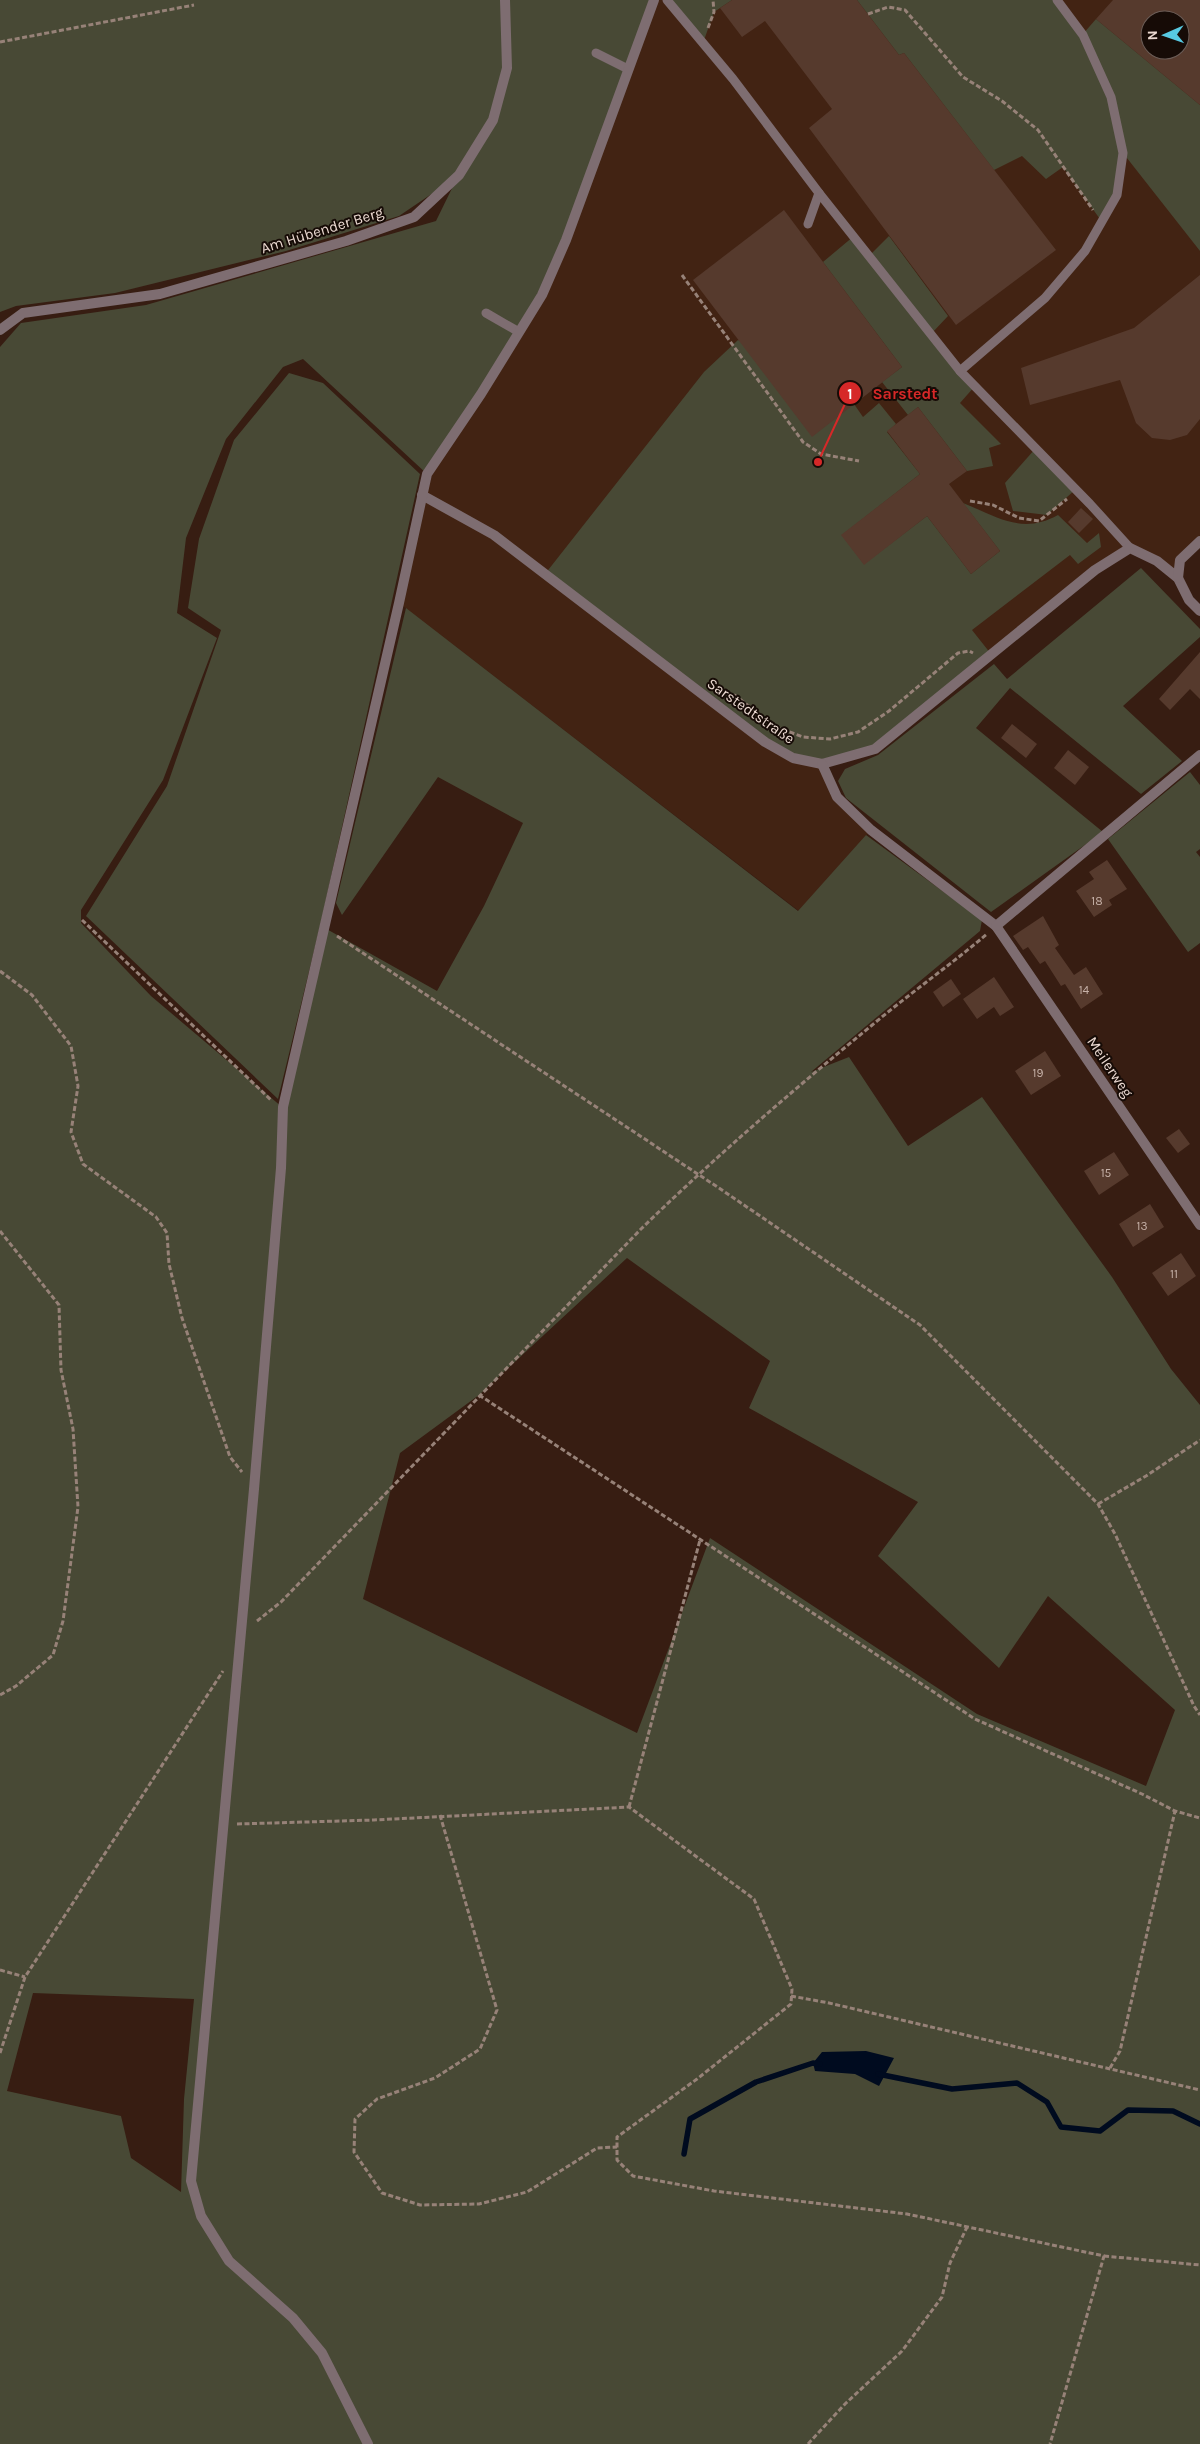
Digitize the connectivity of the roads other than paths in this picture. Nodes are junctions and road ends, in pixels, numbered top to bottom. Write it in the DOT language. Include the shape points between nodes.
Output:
graph roads {
  1 [pos="505,0"];
  2 [pos="654,0"];
  3 [pos="667,0"];
  4 [pos="1057,0"];
  5 [pos="596,53"];
  6 [pos="628,69"];
  7 [pos="819,193"];
  8 [pos="808,224"];
  9 [pos="486,313"];
  10 [pos="0,330"];
  11 [pos="519,332"];
  12 [pos="960,371"];
  13 [pos="422,495"];
  14 [pos="1200,541"];
  15 [pos="1130,548"];
  16 [pos="1178,578"];
  17 [pos="1200,611"];
  18 [pos="1200,755"];
  19 [pos="822,764"];
  20 [pos="996,926"];
  21 [pos="1200,1224"];
  22 [pos="368,2444"];
  1 -- 10 [label="street, Am Hübender Berg" via="507,68 493,120 459,176 414,216 346,241 160,294 23,313"];
  2 -- 6 [label="street"];
  3 -- 7 [label="lane"];
  4 -- 12 [label="lane" via="1083,35 1111,97 1123,153 1118,195 1085,250 1045,298"];
  5 -- 6 [label="lane"];
  6 -- 11 [label="street" via="566,240 542,294"];
  7 -- 8 [label="lane"];
  7 -- 12 [label="lane"];
  9 -- 11 [label="lane"];
  11 -- 13 [label="street" via="427,474"];
  12 -- 15 [label="lane"];
  13 -- 19 [label="street, Sarstedtstraße" via="494,535 764,742 793,758"];
  13 -- 22 [label="street" via="283,1111 254,1489 191,2180 202,2216 229,2261 293,2318 322,2352"];
  14 -- 16 [label="street" via="1180,560"];
  15 -- 16 [label="street" via="1158,561"];
  15 -- 19 [label="street, Sarstedtstraße" via="1095,570 875,749"];
  16 -- 17 [label="street" via="1188,600"];
  18 -- 20 [label="street"];
  19 -- 20 [label="street, Meilerweg" via="837,796 872,830"];
  20 -- 21 [label="street, Meilerweg"];
}
